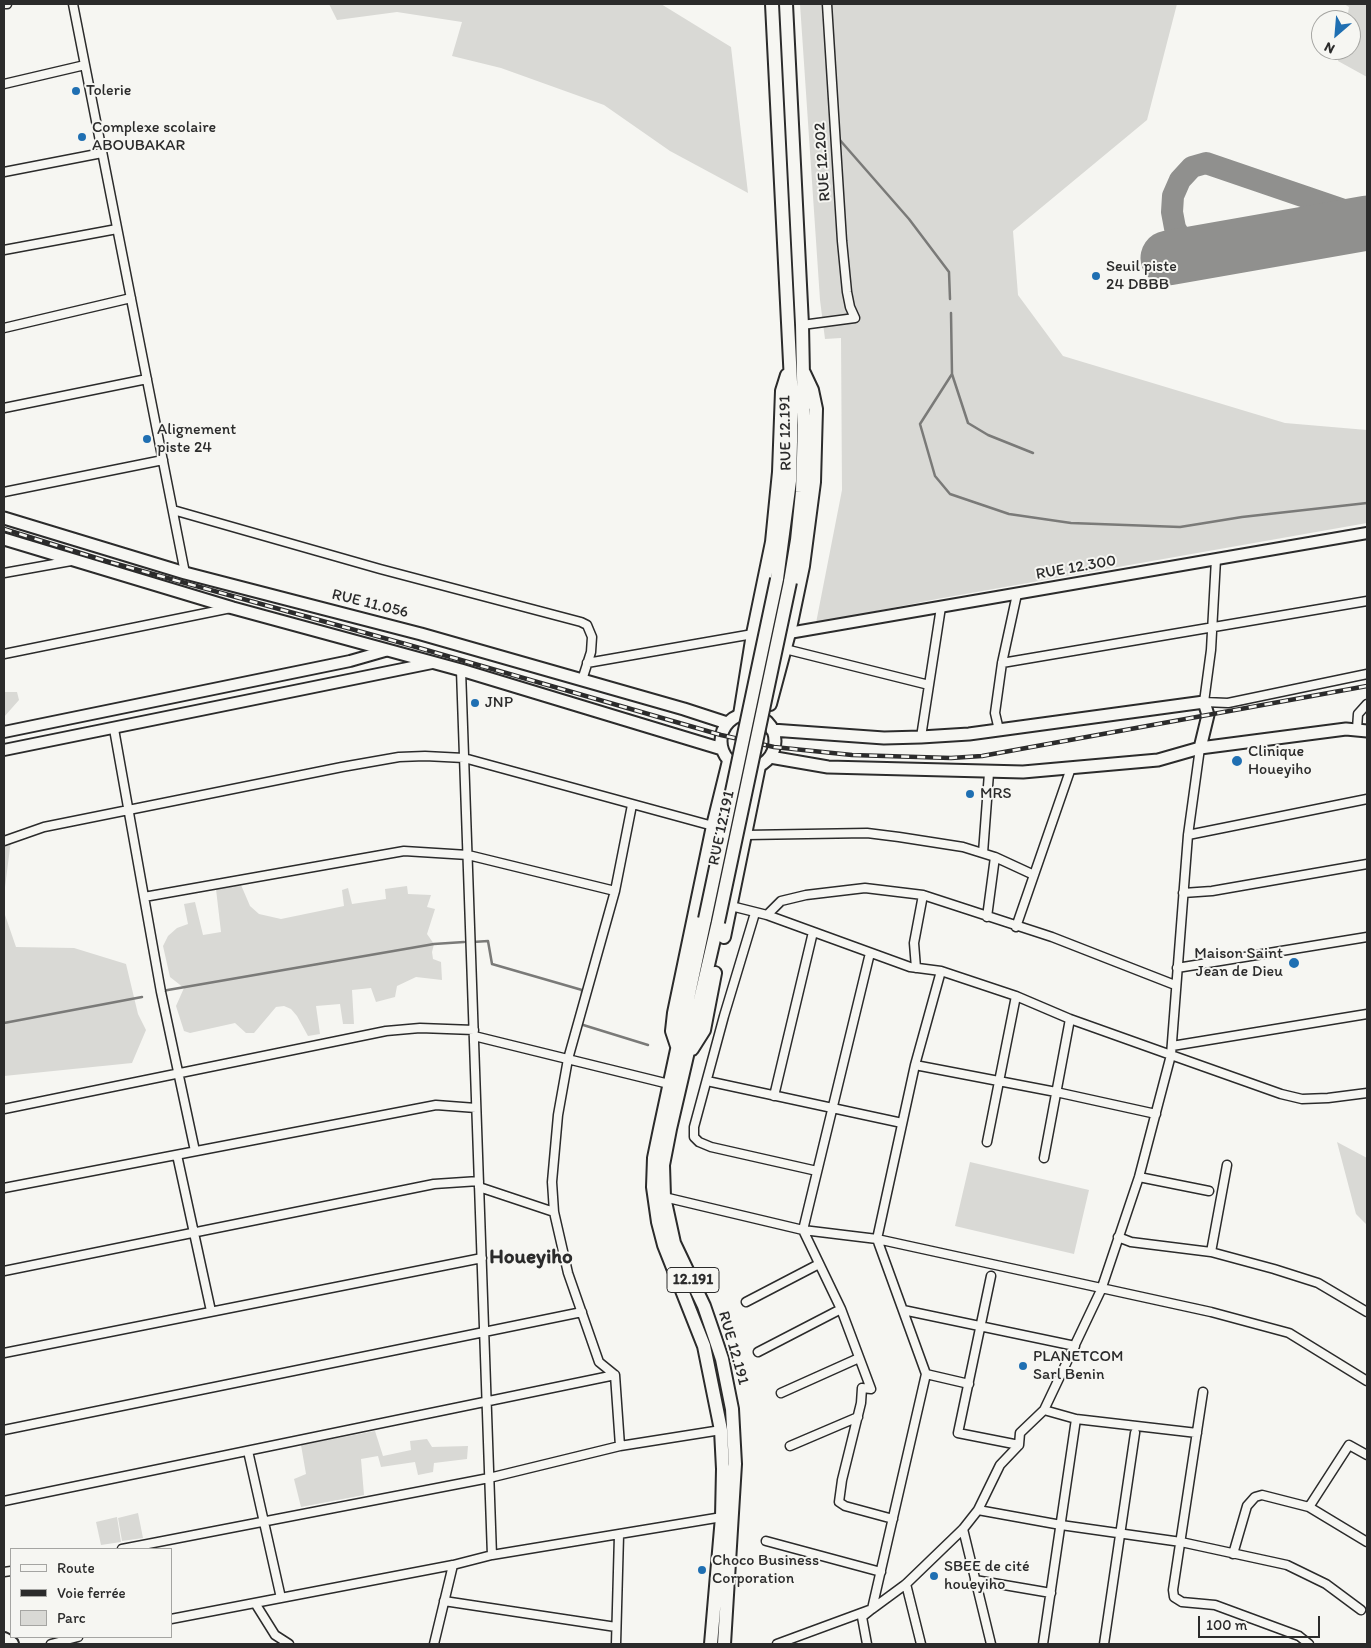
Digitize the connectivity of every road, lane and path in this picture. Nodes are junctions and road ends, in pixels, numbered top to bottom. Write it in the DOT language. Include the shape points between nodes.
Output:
graph roads {
  1 [pos="73,4"];
  2 [pos="772,4"];
  3 [pos="786,4"];
  4 [pos="827,4"];
  5 [pos="85,66"];
  6 [pos="4,84"];
  7 [pos="102,153"];
  8 [pos="4,172"];
  9 [pos="117,229"];
  10 [pos="4,250"];
  11 [pos="131,298"];
  12 [pos="802,325"];
  13 [pos="4,328"];
  14 [pos="795,370"];
  15 [pos="147,379"];
  16 [pos="4,408"];
  17 [pos="163,460"];
  18 [pos="4,492"];
  19 [pos="173,510"];
  20 [pos="4,518"];
  21 [pos="1367,534"];
  22 [pos="4,539"];
  23 [pos="76,560"];
  24 [pos="1216,560"];
  25 [pos="4,573"];
  26 [pos="185,573"];
  27 [pos="783,580"];
  28 [pos="1017,594"];
  29 [pos="1367,601"];
  30 [pos="941,606"];
  31 [pos="233,608"];
  32 [pos="1213,628"];
  33 [pos="789,633"];
  34 [pos="753,634"];
  35 [pos="785,650"];
  36 [pos="385,651"];
  37 [pos="4,654"];
  38 [pos="432,663"];
  39 [pos="588,663"];
  40 [pos="1002,663"];
  41 [pos="461,670"];
  42 [pos="1367,674"];
  43 [pos="582,680"];
  44 [pos="929,684"];
  45 [pos="1204,702"];
  46 [pos="1367,704"];
  47 [pos="740,716"];
  48 [pos="727,723"];
  49 [pos="769,725"];
  50 [pos="114,729"];
  51 [pos="998,730"];
  52 [pos="1362,730"];
  53 [pos="4,732"];
  54 [pos="922,738"];
  55 [pos="722,748"];
  56 [pos="1200,748"];
  57 [pos="4,750"];
  58 [pos="770,757"];
  59 [pos="464,758"];
  60 [pos="729,761"];
  61 [pos="759,766"];
  62 [pos="1071,768"];
  63 [pos="988,773"];
  64 [pos="1367,799"];
  65 [pos="632,805"];
  66 [pos="129,811"];
  67 [pos="713,826"];
  68 [pos="746,835"];
  69 [pos="1188,835"];
  70 [pos="4,841"];
  71 [pos="983,854"];
  72 [pos="468,855"];
  73 [pos="995,857"];
  74 [pos="1367,864"];
  75 [pos="1034,875"];
  76 [pos="615,892"];
  77 [pos="1183,893"];
  78 [pos="923,896"];
  79 [pos="144,897"];
  80 [pos="731,906"];
  81 [pos="755,913"];
  82 [pos="767,915"];
  83 [pos="987,917"];
  84 [pos="1016,927"];
  85 [pos="813,932"];
  86 [pos="1367,937"];
  87 [pos="870,953"];
  88 [pos="916,968"];
  89 [pos="1177,968"];
  90 [pos="942,971"];
  91 [pos="1175,985"];
  92 [pos="1016,996"];
  93 [pos="1367,1014"];
  94 [pos="1070,1019"];
  95 [pos="474,1033"];
  96 [pos="683,1051"];
  97 [pos="1171,1051"];
  98 [pos="568,1059"];
  99 [pos="915,1065"];
  100 [pos="178,1072"];
  101 [pos="707,1081"];
  102 [pos="999,1082"];
  103 [pos="669,1084"];
  104 [pos="1056,1092"];
  105 [pos="1367,1093"];
  106 [pos="774,1096"];
  107 [pos="476,1108"];
  108 [pos="834,1108"];
  109 [pos="4,1109"];
  110 [pos="1156,1114"];
  111 [pos="902,1123"];
  112 [pos="987,1142"];
  113 [pos="195,1151"];
  114 [pos="176,1155"];
  115 [pos="1044,1158"];
  116 [pos="1228,1165"];
  117 [pos="817,1171"];
  118 [pos="1139,1177"];
  119 [pos="479,1184"];
  120 [pos="4,1188"];
  121 [pos="1209,1191"];
  122 [pos="664,1197"];
  123 [pos="554,1212"];
  124 [pos="803,1230"];
  125 [pos="192,1235"];
  126 [pos="1118,1238"];
  127 [pos="877,1239"];
  128 [pos="1211,1252"];
  129 [pos="482,1258"];
  130 [pos="819,1264"];
  131 [pos="4,1271"];
  132 [pos="991,1276"];
  133 [pos="1101,1290"];
  134 [pos="746,1302"];
  135 [pos="841,1310"];
  136 [pos="903,1310"];
  137 [pos="210,1311"];
  138 [pos="582,1312"];
  139 [pos="1367,1312"];
  140 [pos="980,1327"];
  141 [pos="484,1333"];
  142 [pos="1075,1346"];
  143 [pos="758,1352"];
  144 [pos="4,1353"];
  145 [pos="859,1358"];
  146 [pos="926,1374"];
  147 [pos="615,1375"];
  148 [pos="1367,1381"];
  149 [pos="968,1384"];
  150 [pos="1203,1392"];
  151 [pos="780,1393"];
  152 [pos="485,1402"];
  153 [pos="1044,1410"];
  154 [pos="858,1417"];
  155 [pos="1076,1419"];
  156 [pos="4,1430"];
  157 [pos="721,1430"];
  158 [pos="1135,1433"];
  159 [pos="1197,1433"];
  160 [pos="1019,1445"];
  161 [pos="620,1446"];
  162 [pos="790,1446"];
  163 [pos="248,1451"];
  164 [pos="1367,1454"];
  165 [pos="489,1478"];
  166 [pos="4,1501"];
  167 [pos="1309,1506"];
  168 [pos="978,1510"];
  169 [pos="722,1517"];
  170 [pos="893,1519"];
  171 [pos="264,1521"];
  172 [pos="1061,1525"];
  173 [pos="963,1529"];
  174 [pos="1121,1533"];
  175 [pos="619,1535"];
  176 [pos="766,1541"];
  177 [pos="1181,1542"];
  178 [pos="1367,1542"];
  179 [pos="127,1548"];
  180 [pos="1233,1554"];
  181 [pos="492,1555"];
  182 [pos="453,1565"];
  183 [pos="881,1572"];
  184 [pos="975,1580"];
  185 [pos="906,1584"];
  186 [pos="1051,1593"];
  187 [pos="281,1598"];
  188 [pos="444,1602"];
  189 [pos="256,1603"];
  190 [pos="872,1609"];
  191 [pos="1361,1610"];
  192 [pos="172,1619"];
  193 [pos="616,1627"];
  194 [pos="74,1638"];
  195 [pos="4,1640"];
  196 [pos="797,1641"];
  197 [pos="11,1644"];
  198 [pos="51,1644"];
  199 [pos="289,1644"];
  200 [pos="434,1644"];
  201 [pos="616,1644"];
  202 [pos="711,1644"];
  203 [pos="724,1644"];
  204 [pos="777,1644"];
  205 [pos="867,1644"];
  206 [pos="921,1644"];
  207 [pos="991,1644"];
  208 [pos="1043,1644"];
  209 [pos="1104,1644"];
  210 [pos="1309,1644"];
  1 -- 5 [label="street"];
  2 -- 14 [label="main road, RUE 12.191"];
  3 -- 12 [label="main road, RUE 12.191"];
  4 -- 12 [label="street, RUE 12.202" via="842,241 850,307 855,318"];
  5 -- 6 [label="street"];
  5 -- 7 [label="street"];
  7 -- 8 [label="street"];
  7 -- 9 [label="street"];
  9 -- 10 [label="street"];
  9 -- 11 [label="street"];
  11 -- 13 [label="street"];
  11 -- 15 [label="street"];
  12 -- 14 [label="main road, RUE 12.191"];
  14 -- 27 [label="main road, RUE 12.191" via="804,463 798,540"];
  14 -- 33 [label="main road" via="812,390 816,409 814,482 803,566"];
  14 -- 34 [label="main road" via="782,391 772,542"];
  15 -- 16 [label="street"];
  15 -- 17 [label="street"];
  17 -- 18 [label="street"];
  17 -- 19 [label="street"];
  19 -- 26 [label="street"];
  19 -- 39 [label="street" via="380,570 581,622 587,625 592,637"];
  20 -- 26 [label="main road, RUE 11.056"];
  21 -- 24 [label="street, RUE 12.300"];
  22 -- 23 [label="main road"];
  23 -- 25 [label="street"];
  23 -- 31 [label="main road"];
  24 -- 28 [label="street, RUE 12.300"];
  24 -- 32 [label="street"];
  26 -- 43 [label="main road, RUE 11.056" via="421,634"];
  27 -- 96 [label="main road, RUE 12.191, bridge" via="705,919"];
  27 -- 96 [label="main road, RUE 12.191 / 12.191, bridge" via="718,922"];
  28 -- 30 [label="street, RUE 12.300"];
  28 -- 40 [label="street"];
  29 -- 32 [label="street"];
  30 -- 33 [label="street, RUE 12.300"];
  30 -- 44 [label="street"];
  31 -- 36 [label="main road"];
  31 -- 37 [label="street"];
  32 -- 40 [label="street"];
  32 -- 45 [label="street"];
  33 -- 35 [label="main road"];
  34 -- 39 [label="street"];
  34 -- 47 [label="main road"];
  35 -- 44 [label="street"];
  35 -- 49 [label="main road"];
  36 -- 38 [label="main road"];
  36 -- 53 [label="street" via="350,661"];
  38 -- 41 [label="main road"];
  38 -- 50 [label="street"];
  39 -- 43 [label="street"];
  40 -- 51 [label="street" via="994,713"];
  41 -- 55 [label="main road"];
  41 -- 59 [label="street"];
  42 -- 45 [label="street" via="1228,703"];
  43 -- 48 [label="main road, RUE 11.056"];
  44 -- 54 [label="street"];
  45 -- 51 [label="main road"];
  45 -- 56 [label="main road" via="1208,716"];
  46 -- 52 [label="street" via="1358,714"];
  47 -- 48 [label="main road"];
  47 -- 49 [label="main road" via="753,715"];
  48 -- 55 [label="main road" via="721,736"];
  49 -- 54 [label="main road" via="884,738"];
  49 -- 58 [label="main road" via="775,743"];
  50 -- 57 [label="street"];
  50 -- 66 [label="street"];
  51 -- 54 [label="main road"];
  52 -- 56 [label="main road"];
  55 -- 60 [label="main road"];
  56 -- 62 [label="main road" via="1158,760"];
  56 -- 69 [label="street"];
  58 -- 61 [label="main road"];
  58 -- 63 [label="main road" via="828,767"];
  59 -- 65 [label="street"];
  59 -- 66 [label="street" via="399,757"];
  59 -- 72 [label="street"];
  60 -- 61 [label="main road" via="744,768"];
  60 -- 67 [label="main road"];
  61 -- 68 [label="main road"];
  62 -- 63 [label="main road"];
  62 -- 75 [label="street"];
  63 -- 71 [label="street"];
  64 -- 69 [label="street"];
  65 -- 67 [label="street"];
  65 -- 76 [label="street"];
  66 -- 70 [label="street" via="44,827"];
  66 -- 79 [label="street"];
  67 -- 96 [label="main road" via="674,1013 672,1030"];
  68 -- 71 [label="street" via="867,833 962,847"];
  68 -- 80 [label="main road"];
  69 -- 77 [label="street"];
  71 -- 73 [label="street"];
  72 -- 76 [label="street"];
  72 -- 79 [label="street" via="404,851"];
  72 -- 95 [label="street"];
  73 -- 75 [label="street"];
  73 -- 83 [label="street"];
  74 -- 77 [label="street"];
  75 -- 84 [label="street"];
  76 -- 98 [label="street"];
  77 -- 89 [label="street"];
  78 -- 82 [label="street" via="866,888 806,895 781,901"];
  78 -- 83 [label="street"];
  78 -- 88 [label="street" via="914,943"];
  79 -- 100 [label="street"];
  80 -- 81 [label="street"];
  80 -- 96 [label="main road" via="706,1024 702,1036"];
  81 -- 82 [label="street"];
  81 -- 101 [label="street"];
  82 -- 85 [label="street"];
  83 -- 84 [label="street"];
  84 -- 91 [label="street" via="1052,937"];
  85 -- 87 [label="street"];
  85 -- 106 [label="street"];
  86 -- 89 [label="street"];
  87 -- 88 [label="street"];
  87 -- 108 [label="street"];
  88 -- 90 [label="street"];
  89 -- 91 [label="street"];
  90 -- 92 [label="street"];
  90 -- 99 [label="street"];
  91 -- 97 [label="street"];
  92 -- 94 [label="street"];
  92 -- 102 [label="street"];
  93 -- 97 [label="street"];
  94 -- 97 [label="street"];
  94 -- 104 [label="street"];
  95 -- 98 [label="street"];
  95 -- 100 [label="street" via="438,1028 396,1030"];
  95 -- 107 [label="street"];
  96 -- 103 [label="main road, RUE 12.191"];
  96 -- 122 [label="main road, RUE 12.191 / 12.191" via="663,1165"];
  97 -- 105 [label="street" via="1281,1094 1302,1099"];
  97 -- 110 [label="street"];
  98 -- 103 [label="street"];
  98 -- 123 [label="street" via="555,1143"];
  99 -- 102 [label="street"];
  99 -- 111 [label="street"];
  100 -- 109 [label="street"];
  100 -- 113 [label="street"];
  101 -- 106 [label="street"];
  101 -- 117 [label="street" via="694,1127 694,1137 699,1142"];
  102 -- 104 [label="street"];
  102 -- 112 [label="street"];
  103 -- 157 [label="main road, RUE 12.191" via="654,1158 655,1203 664,1245 704,1346"];
  104 -- 110 [label="street"];
  104 -- 115 [label="street"];
  106 -- 108 [label="street"];
  107 -- 113 [label="street" via="436,1105"];
  107 -- 119 [label="street"];
  108 -- 111 [label="street"];
  108 -- 117 [label="street"];
  110 -- 118 [label="street"];
  111 -- 127 [label="street"];
  113 -- 114 [label="street"];
  114 -- 120 [label="street"];
  114 -- 125 [label="street"];
  116 -- 128 [label="street"];
  117 -- 124 [label="street"];
  118 -- 121 [label="street"];
  118 -- 126 [label="street"];
  119 -- 123 [label="street"];
  119 -- 125 [label="street" via="434,1184"];
  119 -- 129 [label="street"];
  122 -- 124 [label="street"];
  122 -- 203 [label="main road, RUE 12.191 / 12.191" via="674,1243 704,1306 718,1345 732,1409 735,1472"];
  123 -- 138 [label="street" via="568,1273"];
  124 -- 127 [label="street"];
  124 -- 130 [label="street"];
  125 -- 131 [label="street"];
  125 -- 137 [label="street"];
  126 -- 128 [label="street"];
  126 -- 133 [label="street"];
  127 -- 133 [label="street"];
  127 -- 136 [label="street"];
  128 -- 139 [label="street" via="1318,1283"];
  129 -- 137 [label="street"];
  129 -- 141 [label="street"];
  130 -- 134 [label="street"];
  130 -- 135 [label="street"];
  132 -- 140 [label="street"];
  133 -- 142 [label="street"];
  133 -- 148 [label="street" via="1211,1312 1289,1333"];
  135 -- 143 [label="street"];
  135 -- 145 [label="street"];
  136 -- 140 [label="street"];
  136 -- 146 [label="street"];
  137 -- 144 [label="street"];
  138 -- 141 [label="street"];
  138 -- 147 [label="street" via="599,1362"];
  140 -- 142 [label="street"];
  140 -- 149 [label="street"];
  141 -- 152 [label="street"];
  141 -- 156 [label="street"];
  142 -- 153 [label="street"];
  145 -- 151 [label="street"];
  145 -- 154 [label="street" via="871,1389 862,1388"];
  146 -- 149 [label="street"];
  146 -- 170 [label="street"];
  147 -- 152 [label="street"];
  147 -- 161 [label="street"];
  149 -- 160 [label="street" via="958,1433"];
  150 -- 159 [label="street"];
  152 -- 163 [label="street"];
  152 -- 165 [label="street"];
  153 -- 155 [label="street"];
  153 -- 160 [label="street" via="1020,1433"];
  154 -- 162 [label="street"];
  154 -- 170 [label="street" via="839,1502"];
  155 -- 159 [label="street"];
  155 -- 172 [label="street"];
  157 -- 161 [label="street"];
  157 -- 169 [label="main road, RUE 12.191"];
  158 -- 174 [label="street"];
  159 -- 177 [label="street"];
  160 -- 168 [label="street" via="1000,1465"];
  161 -- 165 [label="street"];
  163 -- 166 [label="street"];
  163 -- 171 [label="street"];
  164 -- 167 [label="street" via="1349,1445"];
  165 -- 171 [label="street"];
  165 -- 181 [label="street"];
  167 -- 178 [label="street"];
  167 -- 180 [label="street" via="1262,1495 1255,1497 1247,1506"];
  168 -- 172 [label="street"];
  168 -- 173 [label="street"];
  169 -- 175 [label="street"];
  169 -- 202 [label="main road, RUE 12.191"];
  170 -- 183 [label="street"];
  171 -- 179 [label="street"];
  171 -- 187 [label="street"];
  172 -- 174 [label="street"];
  172 -- 186 [label="street"];
  173 -- 184 [label="street"];
  173 -- 185 [label="street"];
  174 -- 177 [label="street"];
  174 -- 209 [label="street"];
  175 -- 181 [label="street"];
  175 -- 193 [label="street"];
  176 -- 183 [label="street"];
  177 -- 180 [label="street"];
  177 -- 210 [label="street" via="1174,1597 1182,1602 1215,1605 1299,1636"];
  180 -- 191 [label="street" via="1287,1565 1326,1584"];
  181 -- 182 [label="street"];
  182 -- 187 [label="street"];
  182 -- 188 [label="street"];
  183 -- 190 [label="street"];
  184 -- 186 [label="street"];
  184 -- 207 [label="street"];
  185 -- 190 [label="street"];
  185 -- 206 [label="street"];
  186 -- 208 [label="street"];
  187 -- 189 [label="street"];
  188 -- 193 [label="street"];
  188 -- 200 [label="street"];
  189 -- 192 [label="street"];
  189 -- 199 [label="street" via="275,1635"];
  190 -- 196 [label="street"];
  190 -- 205 [label="street" via="862,1617"];
  193 -- 201 [label="street"];
  194 -- 198 [label="street"];
  195 -- 197 [label="highway"];
  196 -- 204 [label="street"];
}
